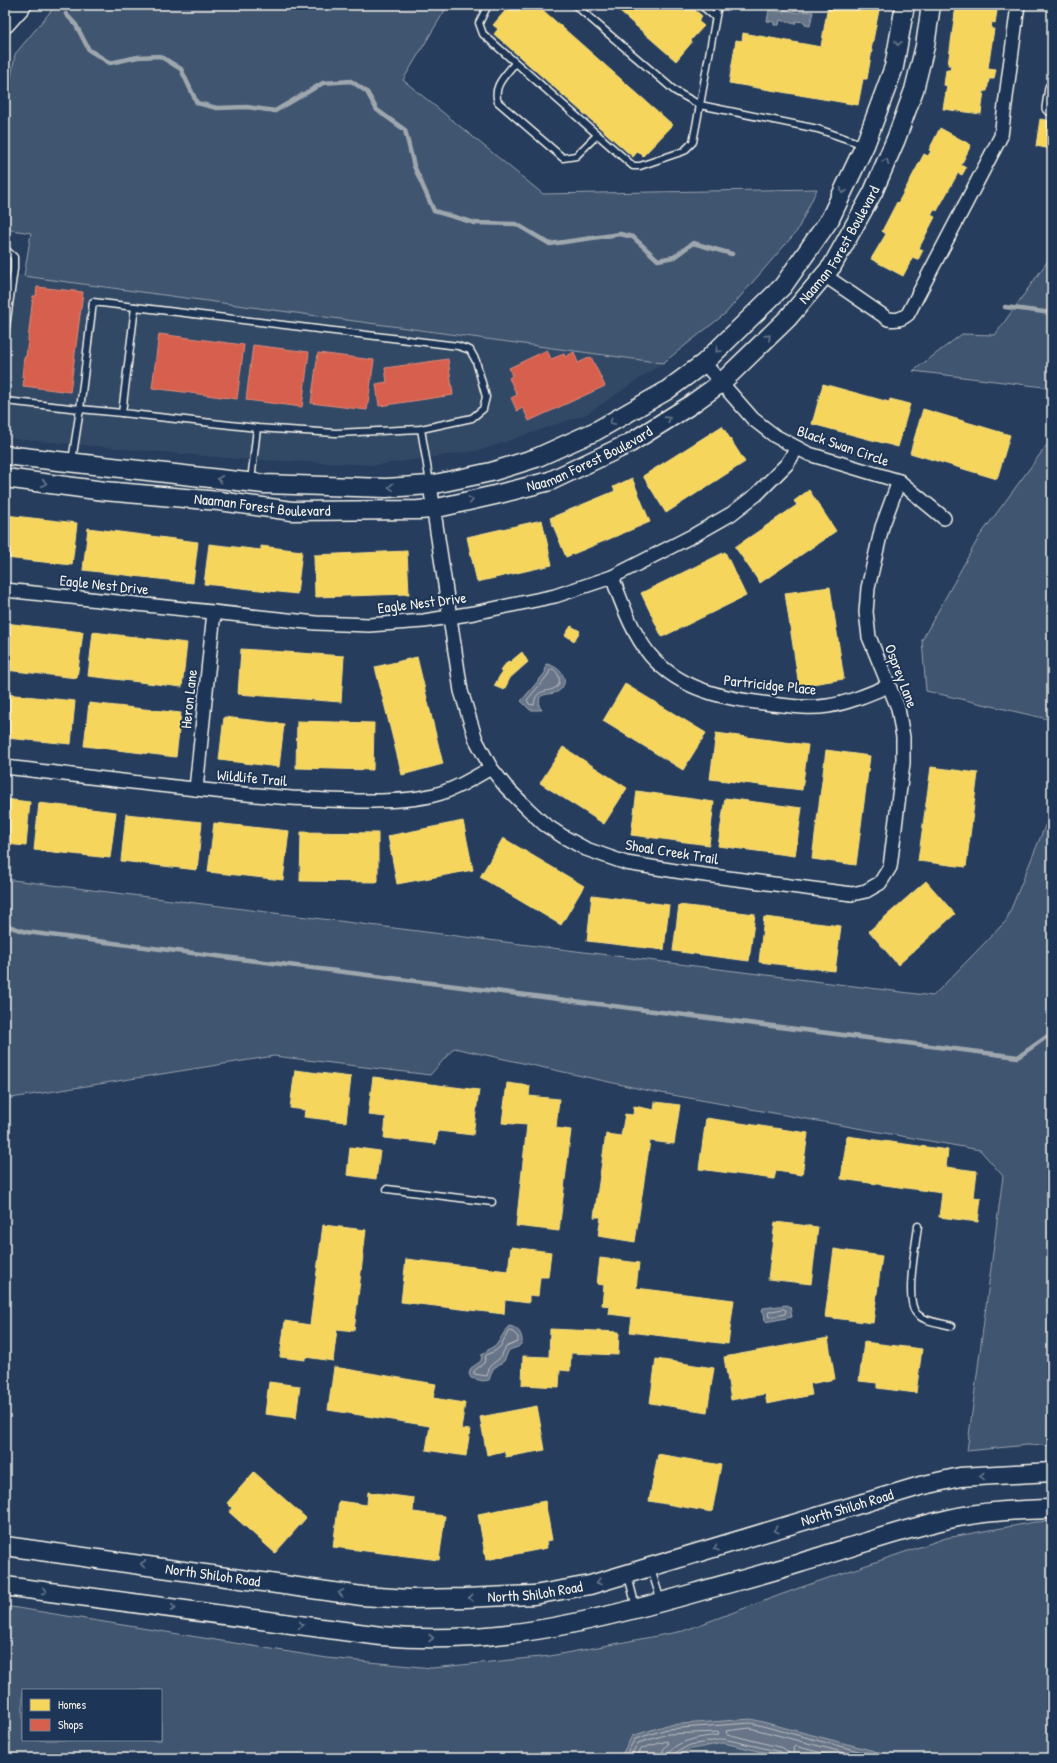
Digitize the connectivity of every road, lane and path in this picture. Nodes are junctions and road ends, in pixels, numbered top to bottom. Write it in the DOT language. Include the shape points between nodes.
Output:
graph roads {
  1 [pos="22,5"];
  2 [pos="488,5"];
  3 [pos="576,5"];
  4 [pos="701,5"];
  5 [pos="718,5"];
  6 [pos="905,5"];
  7 [pos="931,5"];
  8 [pos="1018,5"];
  9 [pos="715,17"];
  10 [pos="5,24"];
  11 [pos="515,63"];
  12 [pos="1052,88"];
  13 [pos="700,105"];
  14 [pos="1049,108"];
  15 [pos="597,135"];
  16 [pos="865,145"];
  17 [pos="5,248"];
  18 [pos="824,275"];
  19 [pos="135,307"];
  20 [pos="5,334"];
  21 [pos="704,363"];
  22 [pos="721,383"];
  23 [pos="5,401"];
  24 [pos="80,409"];
  25 [pos="122,413"];
  26 [pos="257,428"];
  27 [pos="421,429"];
  28 [pos="797,448"];
  29 [pos="5,455"];
  30 [pos="72,462"];
  31 [pos="5,478"];
  32 [pos="899,481"];
  33 [pos="251,483"];
  34 [pos="430,485"];
  35 [pos="190,499"];
  36 [pos="433,509"];
  37 [pos="944,518"];
  38 [pos="612,576"];
  39 [pos="5,590"];
  40 [pos="214,612"];
  41 [pos="451,616"];
  42 [pos="888,686"];
  43 [pos="5,767"];
  44 [pos="492,768"];
  45 [pos="196,789"];
  46 [pos="880,883"];
  47 [pos="387,1188"];
  48 [pos="492,1202"];
  49 [pos="918,1226"];
  50 [pos="952,1326"];
  51 [pos="1052,1472"];
  52 [pos="1052,1509"];
  53 [pos="5,1546"];
  54 [pos="650,1568"];
  55 [pos="627,1574"];
  56 [pos="5,1586"];
  57 [pos="661,1602"];
  58 [pos="637,1608"];
  1 -- 10 [label="street"];
  2 -- 11 [label="lane" via="479,24 483,34"];
  3 -- 13 [label="lane" via="674,91"];
  4 -- 9 [label="lane"];
  5 -- 9 [label="lane"];
  6 -- 16 [label="street, Naaman Forest Boulevard, one-way" via="894,67"];
  18 -- 7 [label="street, Naaman Forest Boulevard, one-way" via="832,266 873,192 896,138 916,82"];
  8 -- 18 [label="street" via="1001,136 908,314 902,319 888,319"];
  9 -- 13 [label="lane"];
  11 -- 15 [label="lane"];
  11 -- 15 [label="lane" via="496,88 495,96 498,102 563,158 576,156"];
  12 -- 14 [label="street"];
  13 -- 15 [label="lane" via="693,142 684,151 640,166 633,166"];
  13 -- 16 [label="lane" via="818,129"];
  16 -- 21 [label="street, Naaman Forest Boulevard, one-way" via="830,219 783,286"];
  17 -- 20 [label="lane" via="14,258 14,269"];
  22 -- 18 [label="street, Naaman Forest Boulevard, one-way" via="788,318"];
  19 -- 24 [label="lane" via="93,302"];
  19 -- 25 [label="lane"];
  19 -- 27 [label="lane" via="458,346 470,350 476,361 486,397 483,409 472,418"];
  21 -- 22 [label="street, Black Swan Circle"];
  21 -- 34 [label="street, Naaman Forest Boulevard, one-way" via="666,391 596,431 536,458 491,472"];
  22 -- 28 [label="street, Black Swan Circle" via="753,419 775,436"];
  36 -- 22 [label="street, Naaman Forest Boulevard, one-way" via="550,481 630,443"];
  23 -- 24 [label="lane"];
  24 -- 25 [label="lane"];
  24 -- 30 [label="lane"];
  25 -- 26 [label="lane"];
  26 -- 27 [label="lane" via="336,433"];
  26 -- 33 [label="lane"];
  27 -- 34 [label="lane"];
  28 -- 32 [label="street, Black Swan Circle"];
  28 -- 38 [label="street, Eagle Nest Drive" via="787,464 757,494 730,514"];
  29 -- 30 [label="street, Naaman Forest Boulevard"];
  33 -- 30 [label="street, Naaman Forest Boulevard, one-way"];
  31 -- 35 [label="street, Naaman Forest Boulevard, one-way"];
  32 -- 37 [label="street, Black Swan Circle"];
  32 -- 42 [label="street, Osprey Lane" via="882,527 868,588 866,612 869,637"];
  34 -- 33 [label="street, Naaman Forest Boulevard, one-way" via="386,488"];
  33 -- 35 [label="street" via="245,489 231,493"];
  34 -- 36 [label="street, Shoal Creek Trail"];
  35 -- 36 [label="street, Naaman Forest Boulevard" via="292,511"];
  36 -- 41 [label="street, Shoal Creek Trail"];
  38 -- 41 [label="street, Eagle Nest Drive" via="555,596"];
  38 -- 42 [label="street, Partricidge Place" via="637,636 650,655 676,677 696,688 718,696 745,701 807,708 852,700"];
  39 -- 40 [label="street, Eagle Nest Drive"];
  40 -- 41 [label="street, Eagle Nest Drive" via="316,623 369,625"];
  40 -- 45 [label="street, Heron Lane"];
  41 -- 44 [label="street, Shoal Creek Trail" via="461,691 476,740"];
  42 -- 46 [label="street, Osprey Lane" via="898,708 903,737 903,763 890,867"];
  43 -- 45 [label="street, Wildlife Trail"];
  44 -- 45 [label="street, Wildlife Trail" via="434,795 402,799 334,800"];
  44 -- 46 [label="street, Shoal Creek Trail" via="506,787 544,824 586,849 626,863 852,894 866,891"];
  47 -- 48 [label="lane"];
  49 -- 50 [label="lane" via="910,1296 912,1308 917,1315"];
  51 -- 54 [label="street, North Shiloh Road, one-way" via="960,1478 920,1486"];
  52 -- 57 [label="street" via="950,1518"];
  55 -- 53 [label="street, North Shiloh Road, one-way" via="590,1585 534,1595 409,1599 362,1596"];
  54 -- 55 [label="street, North Shiloh Road"];
  54 -- 57 [label="lane"];
  55 -- 58 [label="lane"];
  56 -- 58 [label="street, one-way" via="407,1638 472,1637 537,1631 604,1618"];
  57 -- 58 [label="street"];
}
